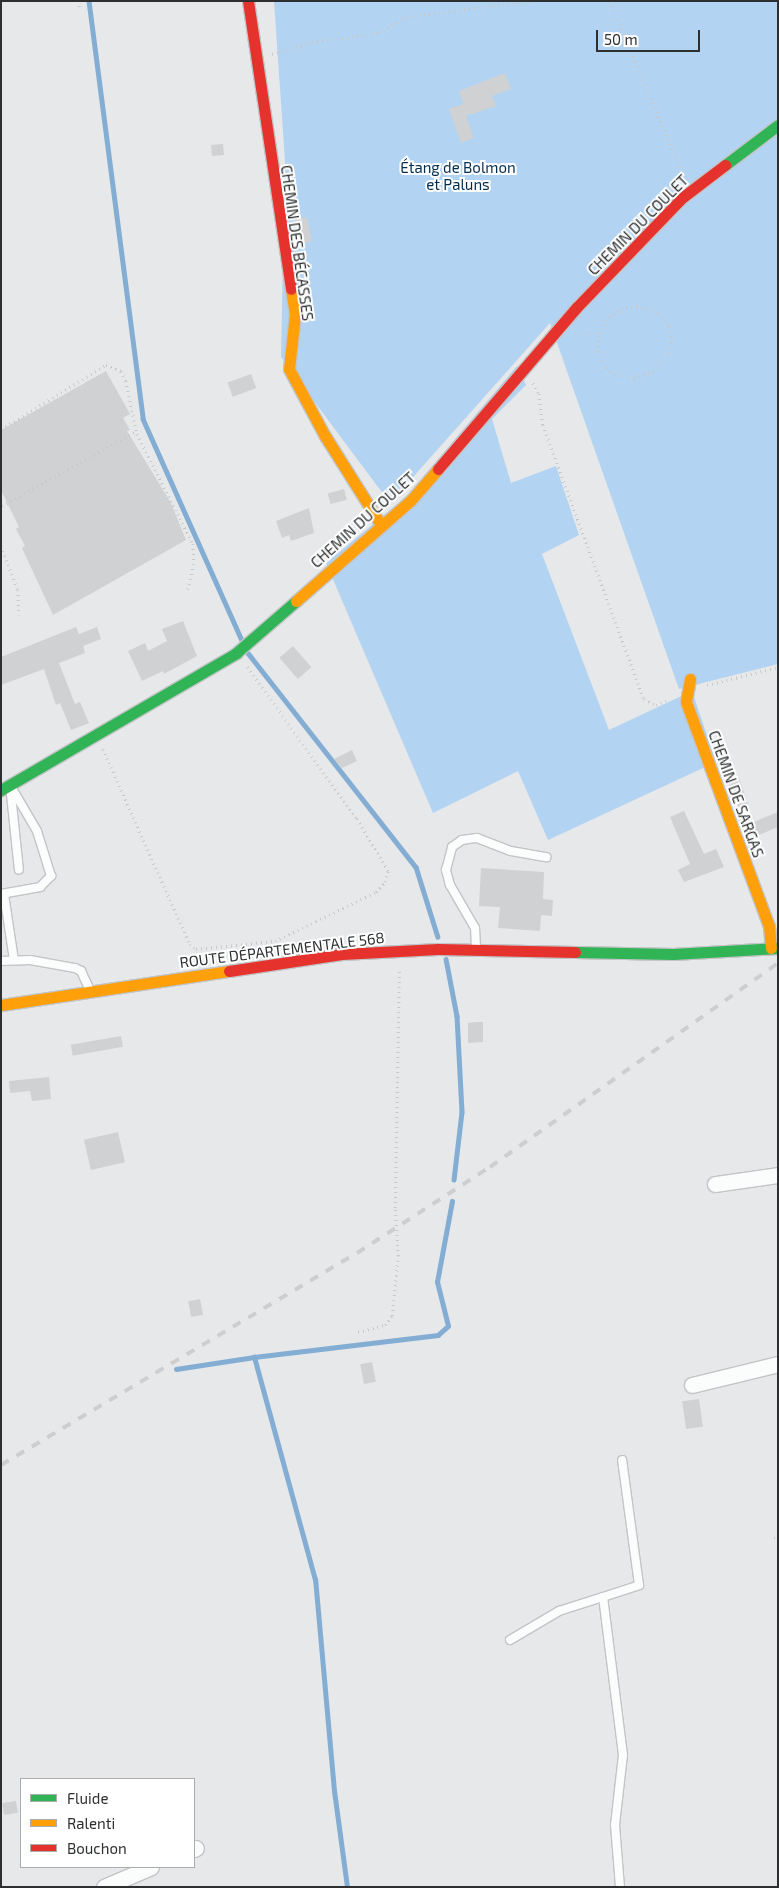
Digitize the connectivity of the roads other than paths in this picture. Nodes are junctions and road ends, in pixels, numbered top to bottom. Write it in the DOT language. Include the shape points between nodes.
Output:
graph roads {
  1 [pos="248,1"];
  2 [pos="778,125"];
  3 [pos="381,524"];
  4 [pos="690,679"];
  5 [pos="6,787"];
  6 [pos="546,857"];
  7 [pos="19,870"];
  8 [pos="2,894"];
  9 [pos="775,948"];
  10 [pos="476,949"];
  11 [pos="14,960"];
  12 [pos="1,961"];
  13 [pos="89,990"];
  14 [pos="1,1004"];
  15 [pos="778,1175"];
  16 [pos="715,1184"];
  17 [pos="778,1364"];
  18 [pos="692,1385"];
  19 [pos="622,1460"];
  20 [pos="603,1597"];
  21 [pos="510,1640"];
  22 [pos="149,1868"];
  23 [pos="104,1887"];
  24 [pos="620,1887"];
  1 -- 3 [label="street, CHEMIN DES BÉCASSES" via="295,314 288,369 324,436"];
  2 -- 3 [label="street, CHEMIN DU COULET" via="690,191 552,336 411,500"];
  3 -- 5 [label="street, CHEMIN DU COULET" via="236,652"];
  4 -- 9 [label="street, CHEMIN DE SARGAS" via="686,702"];
  5 -- 7 [label="lane"];
  5 -- 8 [label="lane" via="38,831 51,876 40,887"];
  6 -- 10 [label="lane" via="511,851 477,838 462,840 452,847 446,870 450,885 476,928"];
  8 -- 11 [label="lane"];
  9 -- 10 [label="street, ROUTE DÉPARTEMENTALE 568" via="630,954"];
  10 -- 13 [label="street, ROUTE DÉPARTEMENTALE 568" via="333,956"];
  11 -- 12 [label="lane"];
  11 -- 13 [label="lane" via="75,968 81,971"];
  13 -- 14 [label="street, ROUTE DÉPARTEMENTALE 568"];
  15 -- 16 [label="street"];
  17 -- 18 [label="street"];
  19 -- 20 [label="lane" via="639,1585"];
  20 -- 21 [label="lane" via="559,1611"];
  20 -- 24 [label="lane" via="623,1755 616,1825"];
  22 -- 23 [label="street"];
}
